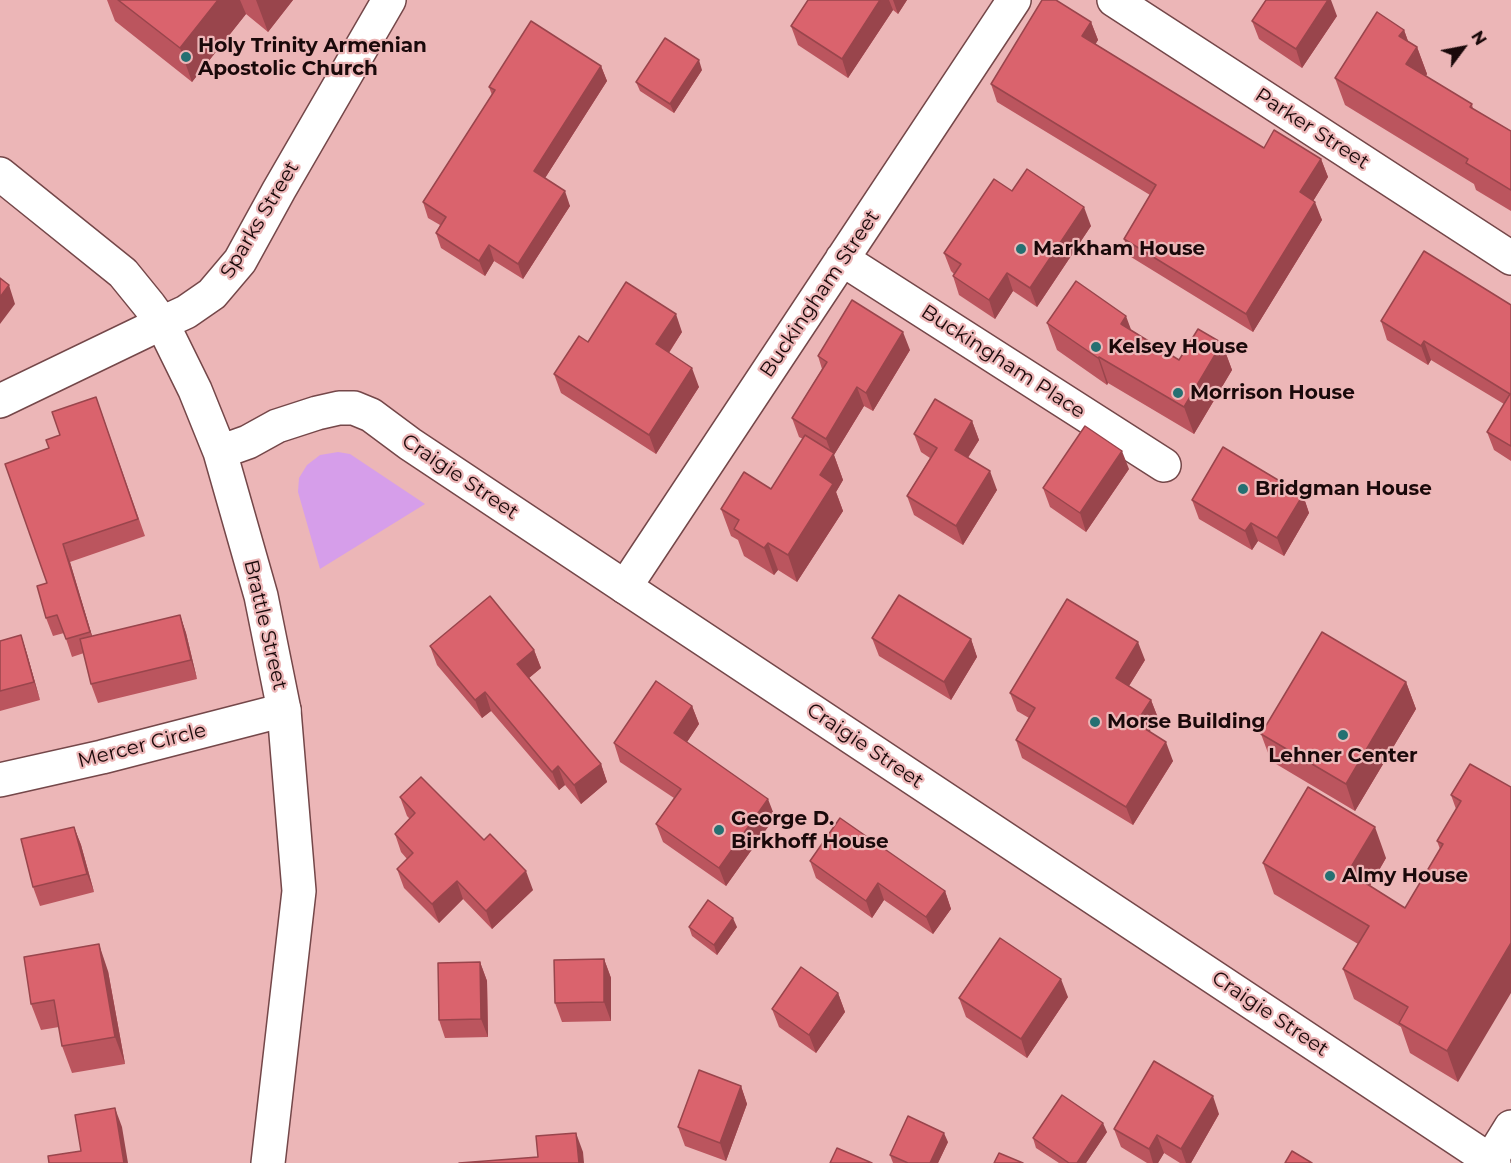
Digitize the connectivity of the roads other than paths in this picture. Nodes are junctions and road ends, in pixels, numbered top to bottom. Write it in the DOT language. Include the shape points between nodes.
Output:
graph roads {
  1 [pos="389,0"];
  2 [pos="1014,0"];
  3 [pos="1114,0"];
  4 [pos="0,174"];
  5 [pos="1511,258"];
  6 [pos="842,259"];
  7 [pos="162,323"];
  8 [pos="0,401"];
  9 [pos="220,452"];
  10 [pos="1164,465"];
  11 [pos="625,587"];
  12 [pos="284,711"];
  13 [pos="0,780"];
  14 [pos="1511,1127"];
  15 [pos="1492,1162"];
  16 [pos="268,1163"];
  1 -- 7 [label="main road, Sparks Street" via="240,261 212,294"];
  2 -- 6 [label="main road, Buckingham Street"];
  3 -- 5 [label="main road, Parker Street"];
  4 -- 7 [label="main road, Brattle Street" via="123,273"];
  6 -- 10 [label="main road, Buckingham Place"];
  6 -- 11 [label="main road, Buckingham Street"];
  7 -- 8 [label="main road, Sparks Street"];
  7 -- 9 [label="main road, Brattle Street"];
  9 -- 11 [label="main road, Craigie Street" via="295,419 354,408 371,415"];
  9 -- 12 [label="main road, Brattle Street" via="261,596"];
  11 -- 15 [label="main road, Craigie Street"];
  12 -- 13 [label="main road, Mercer Circle"];
  12 -- 16 [label="main road, Brattle Street" via="299,891"];
  14 -- 15 [label="main road"];
}
